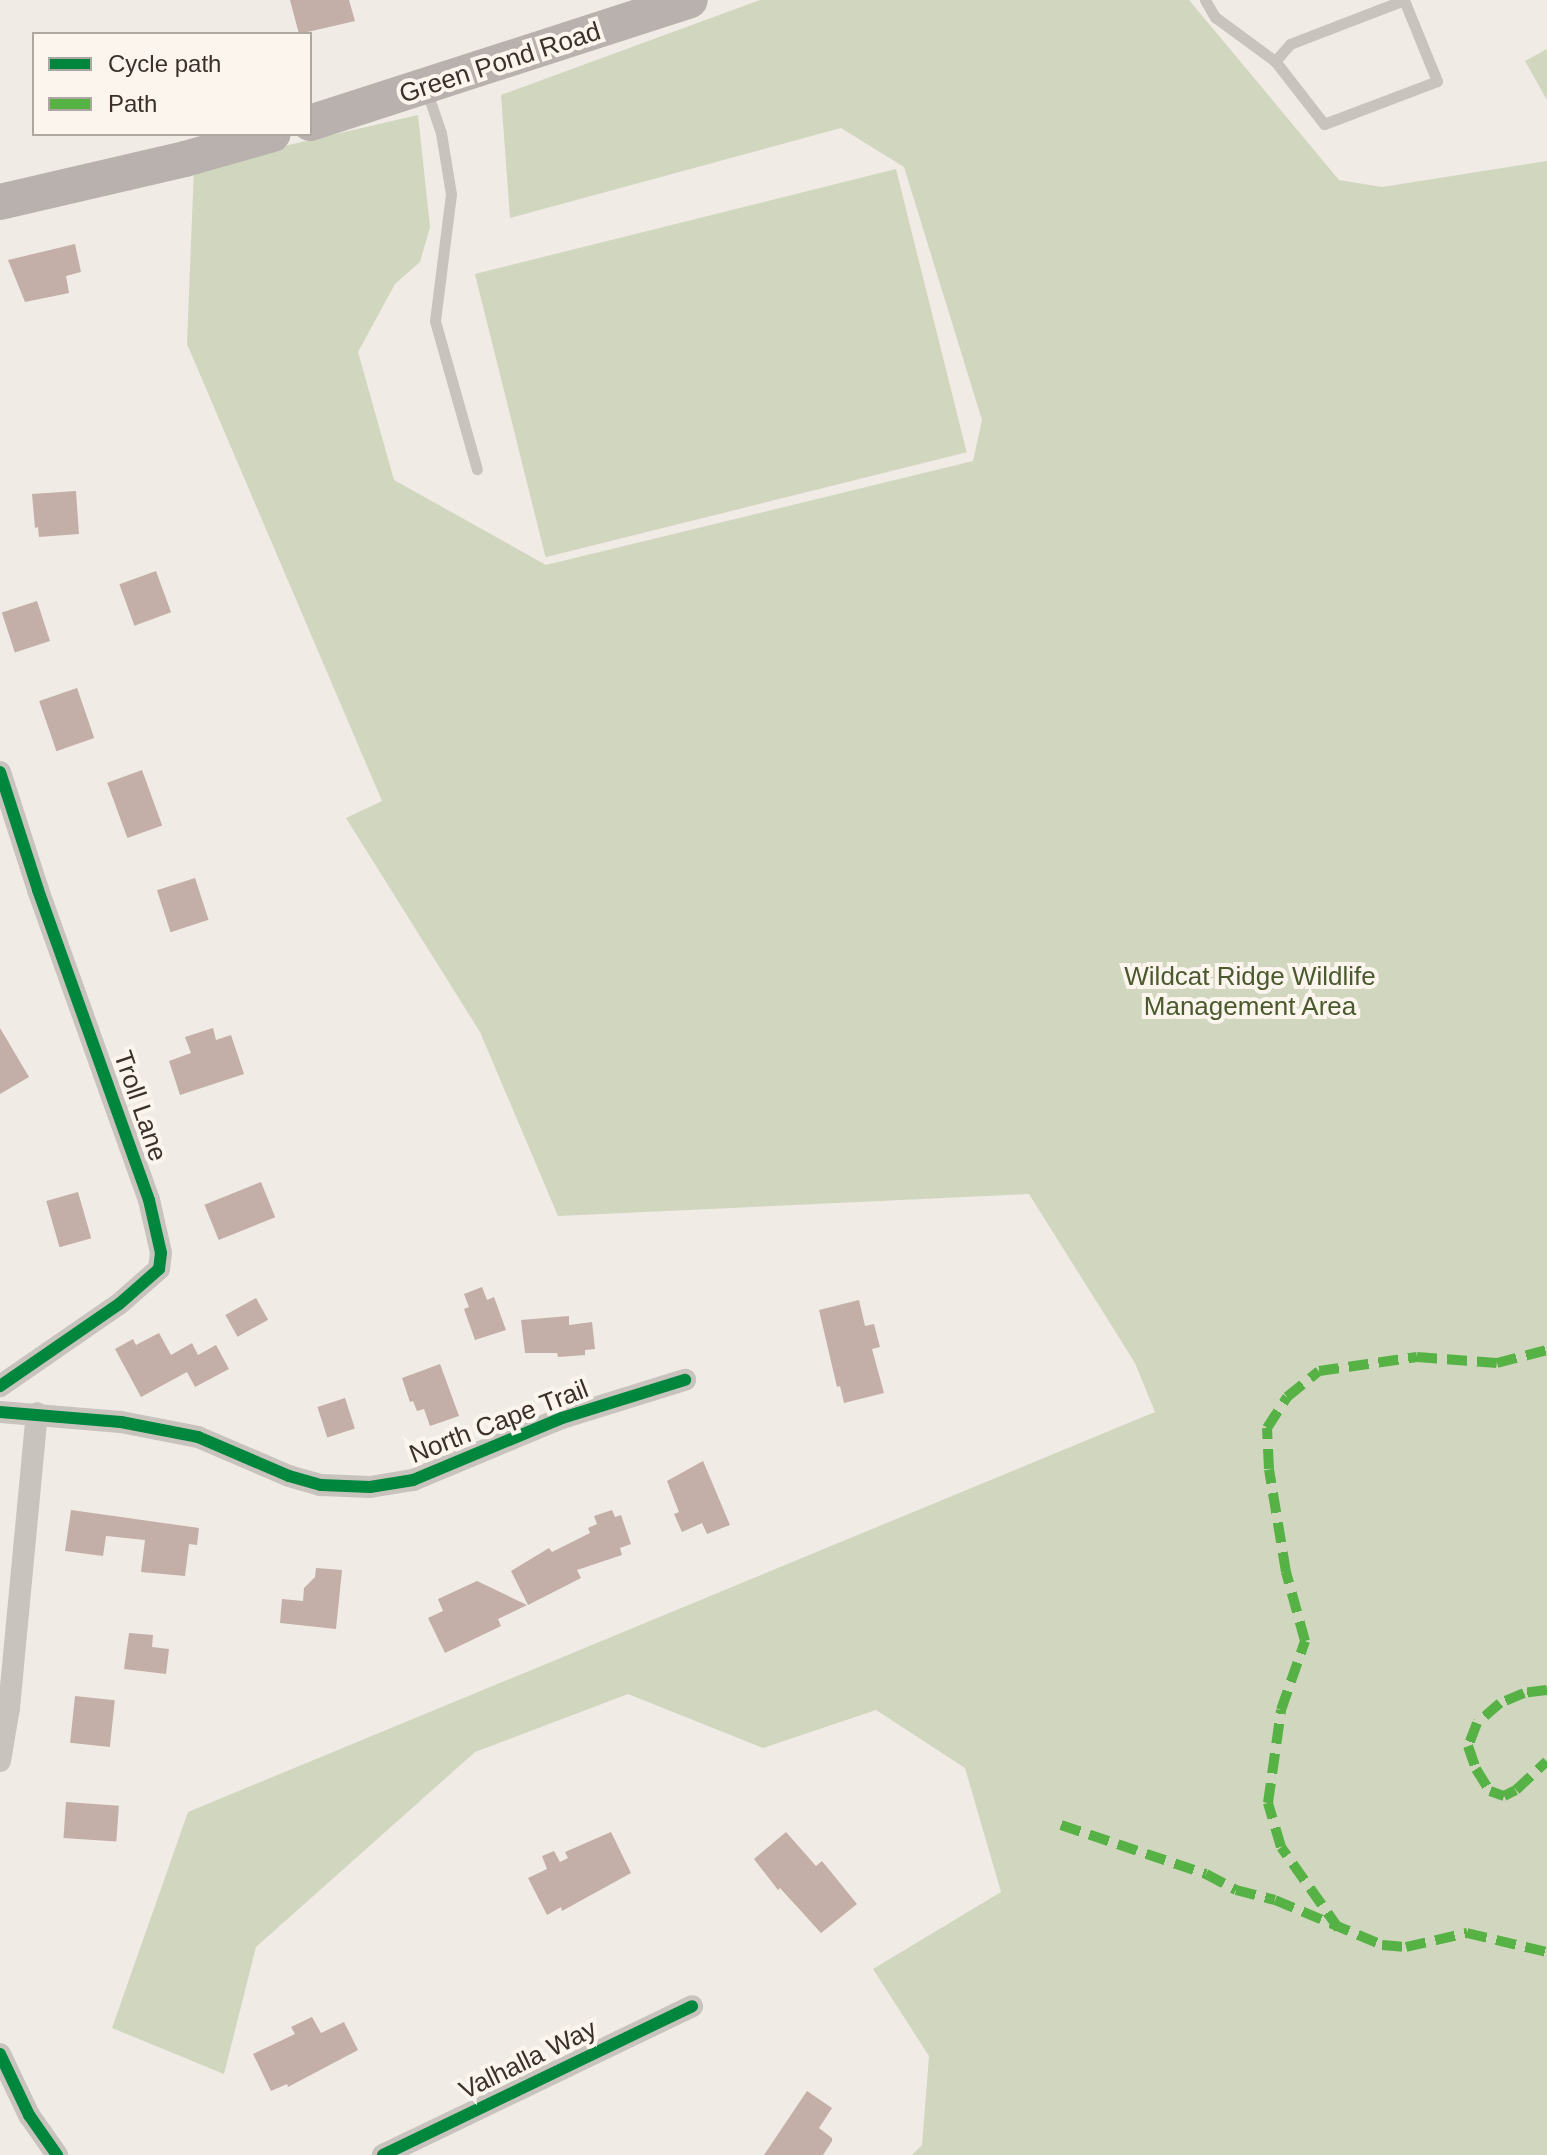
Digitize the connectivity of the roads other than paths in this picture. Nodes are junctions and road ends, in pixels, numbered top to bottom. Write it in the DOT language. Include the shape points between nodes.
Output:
graph roads {
  1 [pos="690,0"];
  2 [pos="1205,0"];
  3 [pos="1275,61"];
  4 [pos="425,88"];
  5 [pos="312,122"];
  6 [pos="266,136"];
  7 [pos="0,202"];
  8 [pos="477,469"];
  9 [pos="0,772"];
  10 [pos="685,1380"];
  11 [pos="0,1386"];
  12 [pos="0,1412"];
  13 [pos="37,1413"];
  14 [pos="0,1761"];
  15 [pos="692,2006"];
  16 [pos="0,2054"];
  17 [pos="57,2155"];
  18 [pos="383,2155"];
  1 -- 4 [label="main road, Green Pond Road"];
  2 -- 3 [label="lane" via="1215,17"];
  3 -- 3 [label="lane" via="1324,124 1437,81 1404,0 1290,44"];
  4 -- 5 [label="main road, Green Pond Road"];
  4 -- 8 [label="lane" via="441,133 451,194 435,321"];
  6 -- 7 [label="main road"];
  9 -- 11 [label="street, Troll Lane" via="149,1200 161,1253 159,1269 119,1304"];
  10 -- 13 [label="street, North Cape Trail" via="562,1418 413,1480 370,1487 321,1485 289,1476 198,1437"];
  12 -- 13 [label="street, North Cape Trail"];
  13 -- 14 [label="street"];
  15 -- 18 [label="street, Valhalla Way"];
  16 -- 17 [label="street" via="29,2115"];
}
